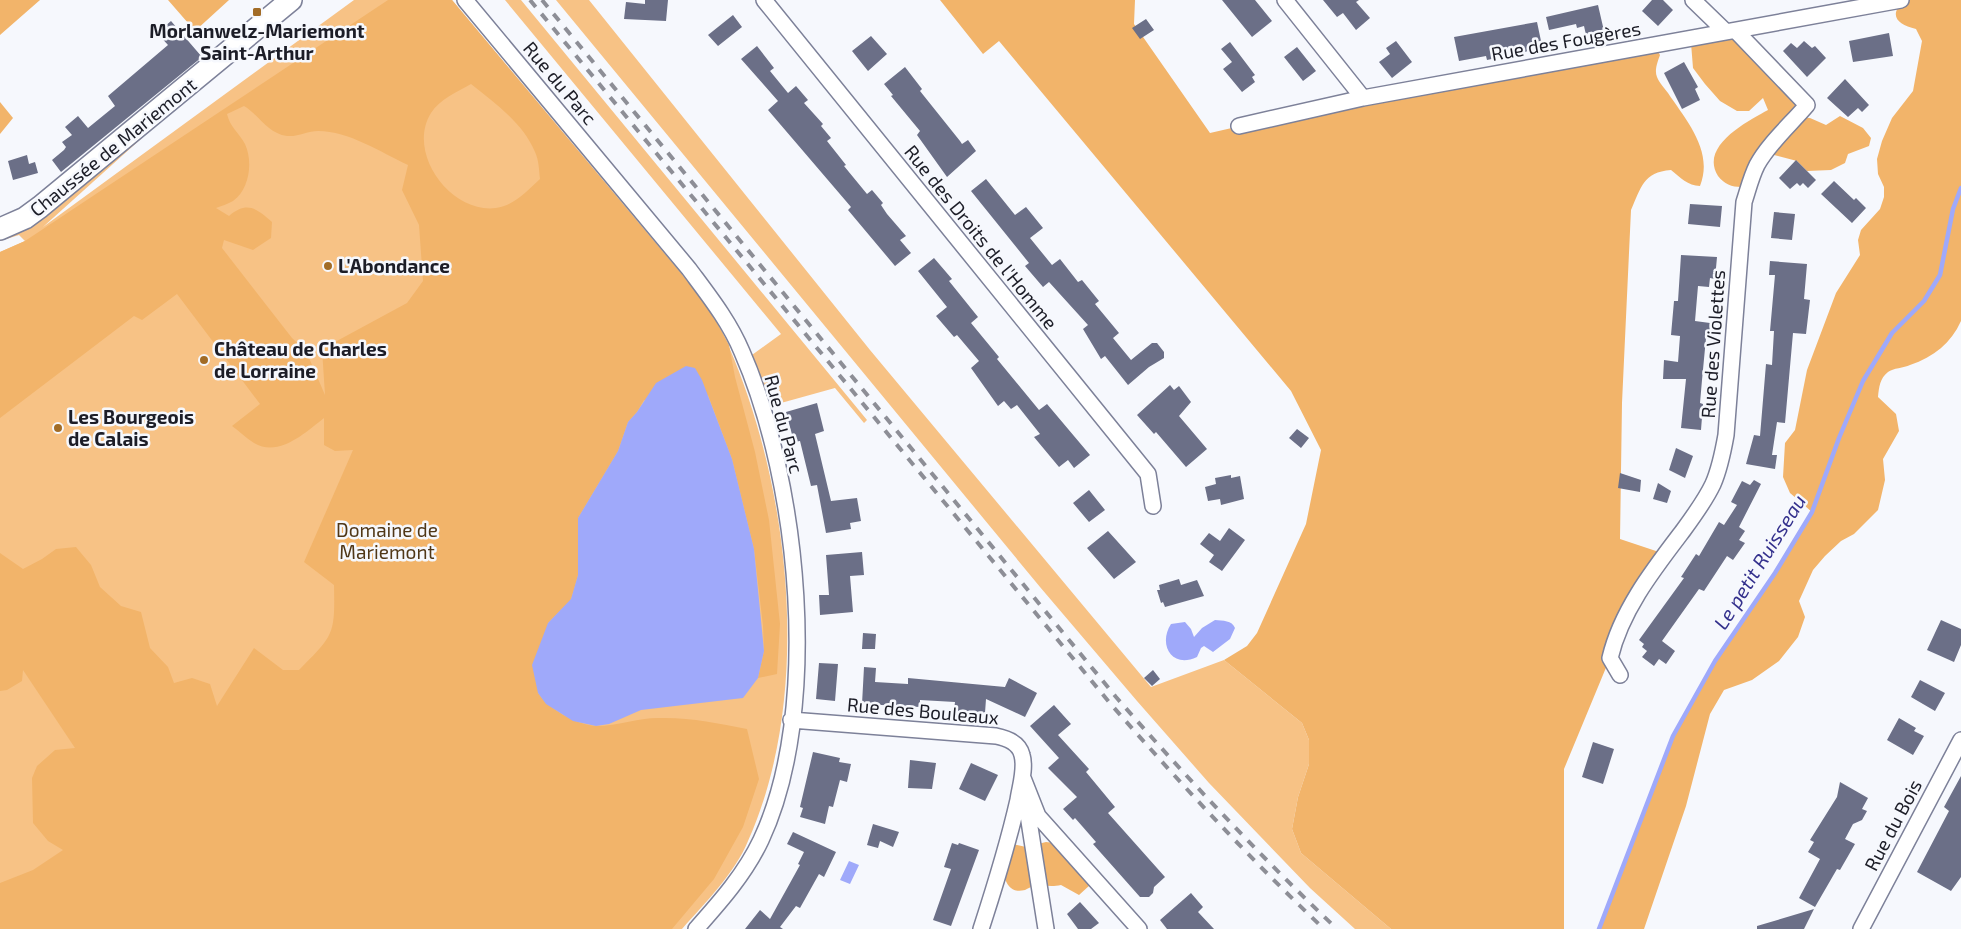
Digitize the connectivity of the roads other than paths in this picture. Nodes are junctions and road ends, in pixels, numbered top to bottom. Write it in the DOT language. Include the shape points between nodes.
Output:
graph roads {
  1 [pos="291,0"];
  2 [pos="465,0"];
  3 [pos="764,0"];
  4 [pos="1285,0"];
  5 [pos="1693,0"];
  6 [pos="1901,0"];
  7 [pos="1731,31"];
  8 [pos="1363,98"];
  9 [pos="1239,126"];
  10 [pos="0,229"];
  11 [pos="1153,506"];
  12 [pos="1620,675"];
  13 [pos="792,720"];
  14 [pos="1961,740"];
  15 [pos="1022,777"];
  16 [pos="696,929"];
  17 [pos="982,929"];
  18 [pos="1046,929"];
  19 [pos="1138,929"];
  20 [pos="1861,929"];
  1 -- 10 [label="street, Chaussée de Mariemont" via="40,207"];
  2 -- 13 [label="street, Rue du Parc" via="689,269 721,312 742,352 763,408 782,489 791,548 797,646"];
  3 -- 11 [label="street, Rue des Droits de l'Homme" via="1148,474"];
  4 -- 8 [label="street"];
  5 -- 7 [label="street"];
  6 -- 7 [label="street, Rue des Fougères"];
  7 -- 8 [label="street, Rue des Fougères"];
  7 -- 12 [label="street, Rue des Violettes" via="1808,105 1757,164 1750,183 1744,202 1721,465 1704,498 1660,561 1616,635 1610,658"];
  8 -- 9 [label="street, Rue des Fougères"];
  13 -- 15 [label="street, Rue des Bouleaux" via="1005,738 1013,742 1022,755"];
  13 -- 16 [label="street, Rue du Parc" via="783,776 761,840 724,898"];
  14 -- 20 [label="street, Rue du Bois"];
  15 -- 17 [label="street, Rue des Bouleaux" via="1009,838"];
  15 -- 18 [label="street"];
  15 -- 19 [label="street, Rue des Bouleaux" via="1038,816"];
}
